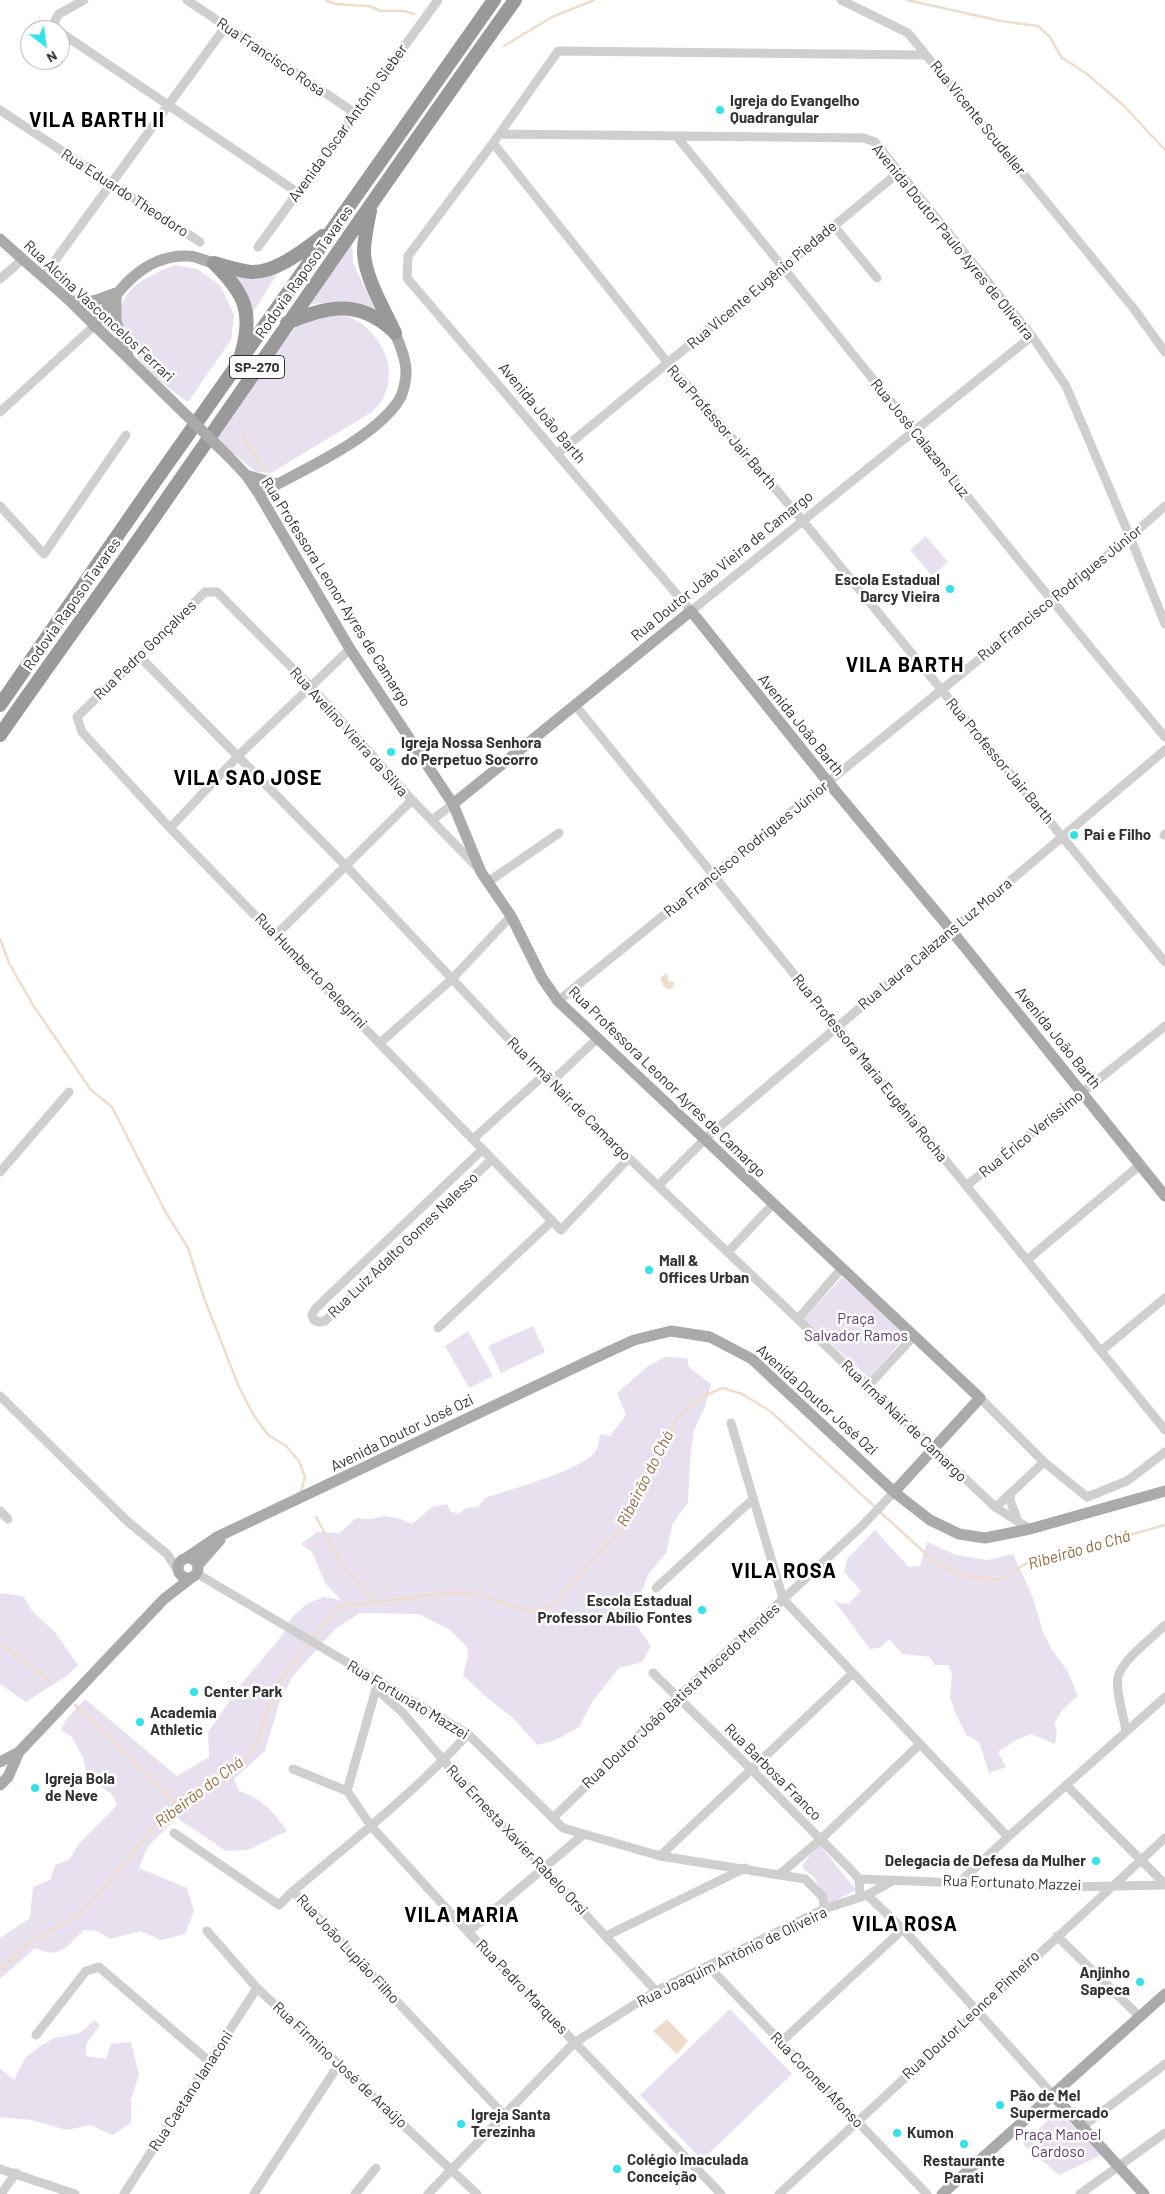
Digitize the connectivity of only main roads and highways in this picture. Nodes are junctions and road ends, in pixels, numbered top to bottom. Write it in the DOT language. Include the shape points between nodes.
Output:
graph roads {
  1 [pos="494,0"];
  2 [pos="516,0"];
  3 [pos="373,200"];
  4 [pos="335,227"];
  5 [pos="0,239"];
  6 [pos="214,263"];
  7 [pos="116,293"];
  8 [pos="70,301"];
  9 [pos="287,324"];
  10 [pos="94,326"];
  11 [pos="395,333"];
  12 [pos="130,362"];
  13 [pos="235,370"];
  14 [pos="229,457"];
  15 [pos="246,475"];
  16 [pos="276,484"];
  17 [pos="259,494"];
  18 [pos="270,511"];
  19 [pos="691,611"];
  20 [pos="0,705"];
  21 [pos="0,735"];
  22 [pos="453,804"];
  23 [pos="1165,1196"];
  24 [pos="1165,1491"];
  25 [pos="894,1492"];
  26 [pos="229,1533"];
  27 [pos="185,1558"];
  28 [pos="178,1570"];
  29 [pos="195,1572"];
  30 [pos="164,1599"];
  31 [pos="19,1752"];
  32 [pos="0,1762"];
  33 [pos="0,1786"];
  34 [pos="1165,1994"];
  35 [pos="1054,2096"];
  36 [pos="942,2194"];
  37 [pos="1144,2194"];
  1 -- 4 [label="highway, Rodovia Raposo Tavares / SP-270"];
  2 -- 3 [label="highway, Rodovia Raposo Tavares / SP-270"];
  3 -- 9 [label="highway, Rodovia Raposo Tavares / SP-270"];
  3 -- 11 [label="highway" via="365,232 364,256"];
  4 -- 6 [label="highway" via="301,253 277,266 252,272"];
  4 -- 13 [label="highway, Rodovia Raposo Tavares / SP-270"];
  5 -- 8 [label="main road, Rua Alcina Vasconcelos Ferrari"];
  6 -- 7 [label="main road" via="189,256 172,256 152,263"];
  6 -- 13 [label="highway" via="233,283 247,315 242,353"];
  7 -- 8 [label="main road" via="94,300"];
  7 -- 10 [label="main road"];
  7 -- 12 [label="main road" via="116,321"];
  8 -- 10 [label="main road, Rua Alcina Vasconcelos Ferrari"];
  9 -- 11 [label="highway" via="308,314 333,308 357,309 381,320"];
  9 -- 21 [label="highway, Rodovia Raposo Tavares / SP-270"];
  10 -- 12 [label="main road, Rua Alcina Vasconcelos Ferrari"];
  11 -- 16 [label="main road" via="405,357 406,380 398,402 378,423 352,442"];
  12 -- 14 [label="main road, Rua Alcina Vasconcelos Ferrari, bridge"];
  13 -- 20 [label="highway, Rodovia Raposo Tavares / SP-270"];
  14 -- 15 [label="main road, Rua Professora Leonor Ayres de Camargo"];
  15 -- 16 [label="main road"];
  15 -- 17 [label="main road, Rua Professora Leonor Ayres de Camargo"];
  16 -- 17 [label="main road"];
  16 -- 18 [label="main road" via="270,498"];
  17 -- 18 [label="main road, Rua Professora Leonor Ayres de Camargo"];
  18 -- 22 [label="main road, Rua Professora Leonor Ayres de Camargo" via="350,650"];
  19 -- 22 [label="main road, Rua Doutor João Vieira de Camargo"];
  19 -- 23 [label="main road, Avenida João Barth"];
  22 -- 25 [label="main road, Rua Professora Leonor Ayres de Camargo" via="481,872 511,916 542,978 558,1001 980,1398"];
  24 -- 25 [label="main road, Avenida Doutor José Ozi" via="1030,1529 985,1538 959,1534 930,1520"];
  25 -- 26 [label="main road, Avenida Doutor José Ozi" via="752,1359 710,1336 671,1331 634,1340 604,1353"];
  26 -- 27 [label="main road, Avenida Doutor José Ozi"];
  26 -- 29 [label="main road"];
  27 -- 28 [label="main road" via="179,1562"];
  27 -- 29 [label="main road" via="194,1560"];
  28 -- 29 [label="main road" via="183,1577"];
  28 -- 30 [label="main road"];
  29 -- 30 [label="main road"];
  30 -- 31 [label="main road"];
  31 -- 32 [label="main road"];
  31 -- 33 [label="main road" via="8,1777"];
  34 -- 35 [label="main road"];
  35 -- 36 [label="main road"];
  35 -- 37 [label="main road"];
}
